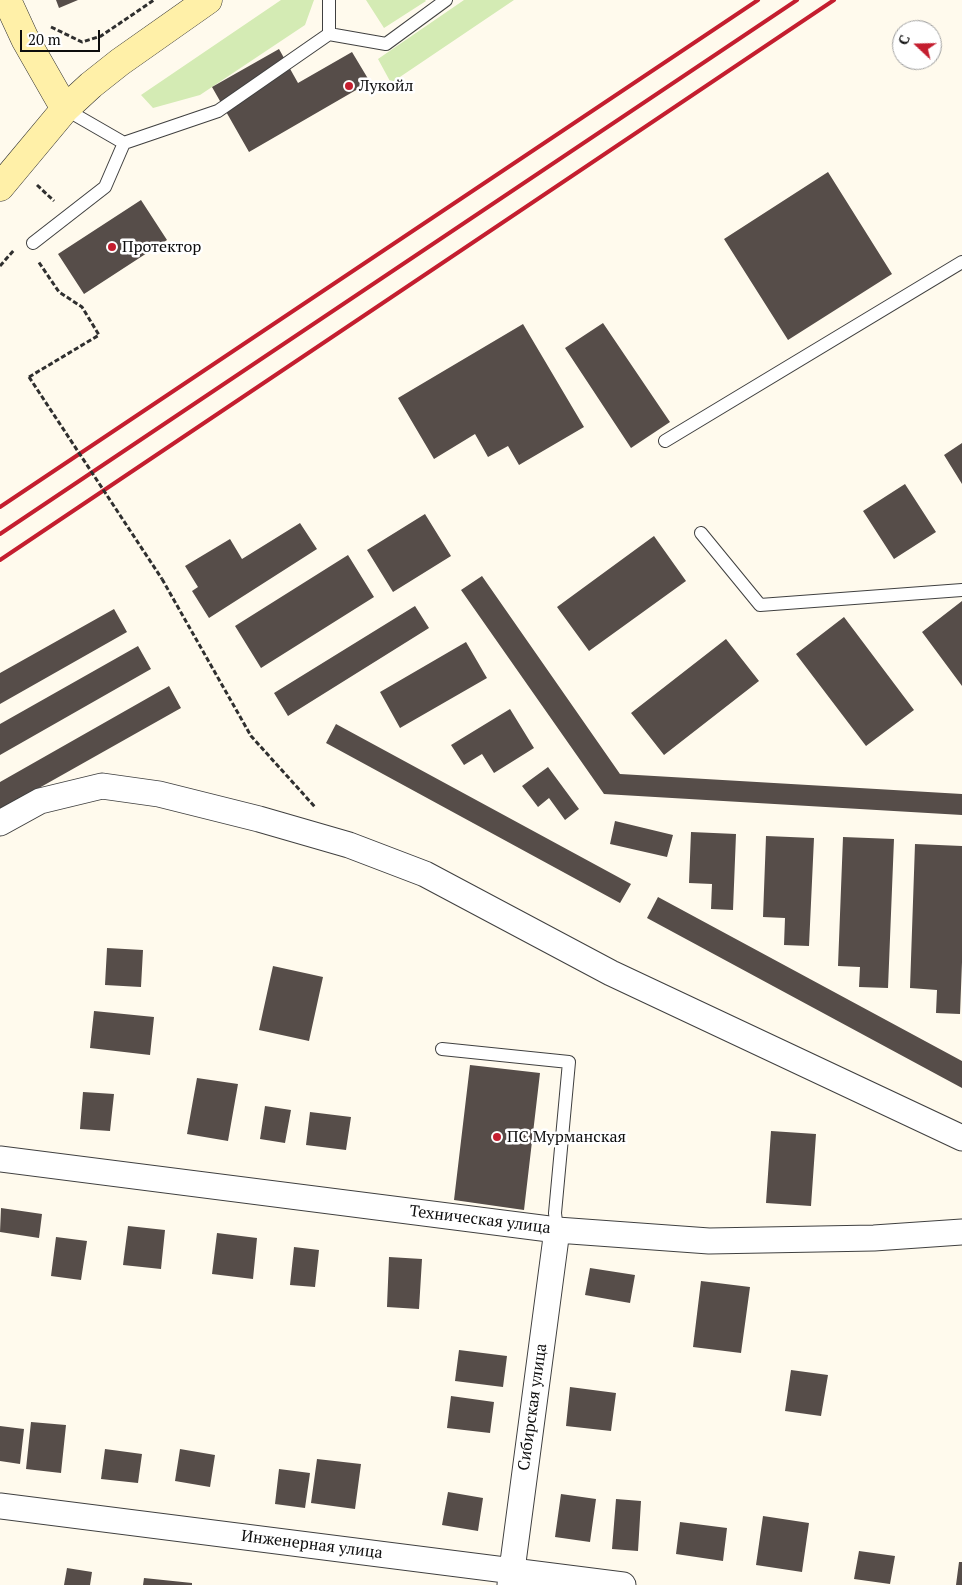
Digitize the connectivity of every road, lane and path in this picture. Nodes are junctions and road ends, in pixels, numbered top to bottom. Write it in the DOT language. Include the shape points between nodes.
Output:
graph roads {
  1 [pos="7,0"];
  2 [pos="154,0"];
  3 [pos="208,0"];
  4 [pos="329,0"];
  5 [pos="446,0"];
  6 [pos="329,34"];
  7 [pos="25,39"];
  8 [pos="65,109"];
  9 [pos="124,143"];
  10 [pos="8,177"];
  11 [pos="49,208"];
  12 [pos="15,249"];
  13 [pos="33,249"];
  14 [pos="962,262"];
  15 [pos="0,266"];
  16 [pos="665,441"];
  17 [pos="701,533"];
  18 [pos="962,590"];
  19 [pos="202,651"];
  20 [pos="0,823"];
  21 [pos="442,1049"];
  22 [pos="962,1138"];
  23 [pos="0,1159"];
  24 [pos="557,1230"];
  25 [pos="962,1232"];
  26 [pos="0,1506"];
  27 [pos="510,1577"];
  28 [pos="623,1585"];
  1 -- 7 [label="street"];
  2 -- 7 [label="path" via="101,36 82,42 50,26"];
  3 -- 8 [label="street" via="120,62"];
  4 -- 6 [label="lane"];
  5 -- 6 [label="lane" via="386,44"];
  6 -- 9 [label="lane" via="218,111"];
  7 -- 8 [label="street"];
  8 -- 9 [label="lane"];
  8 -- 10 [label="street"];
  9 -- 13 [label="lane" via="105,187"];
  10 -- 11 [label="path" via="54,201"];
  12 -- 15 [label="path"];
  13 -- 19 [label="path, bridge" via="59,292 82,306 99,335 29,377 162,579"];
  14 -- 16 [label="lane"];
  17 -- 18 [label="lane" via="760,605"];
  20 -- 22 [label="street" via="40,801 102,786 159,794 349,845 425,874 610,973"];
  21 -- 24 [label="lane" via="569,1062 555,1213"];
  23 -- 24 [label="street, Техническая улица"];
  24 -- 25 [label="street, Техническая улица" via="708,1242 874,1238"];
  24 -- 27 [label="street, Сибирская улица"];
  26 -- 27 [label="street, Инженерная улица"];
  27 -- 28 [label="street, Инженерная улица"];
}
